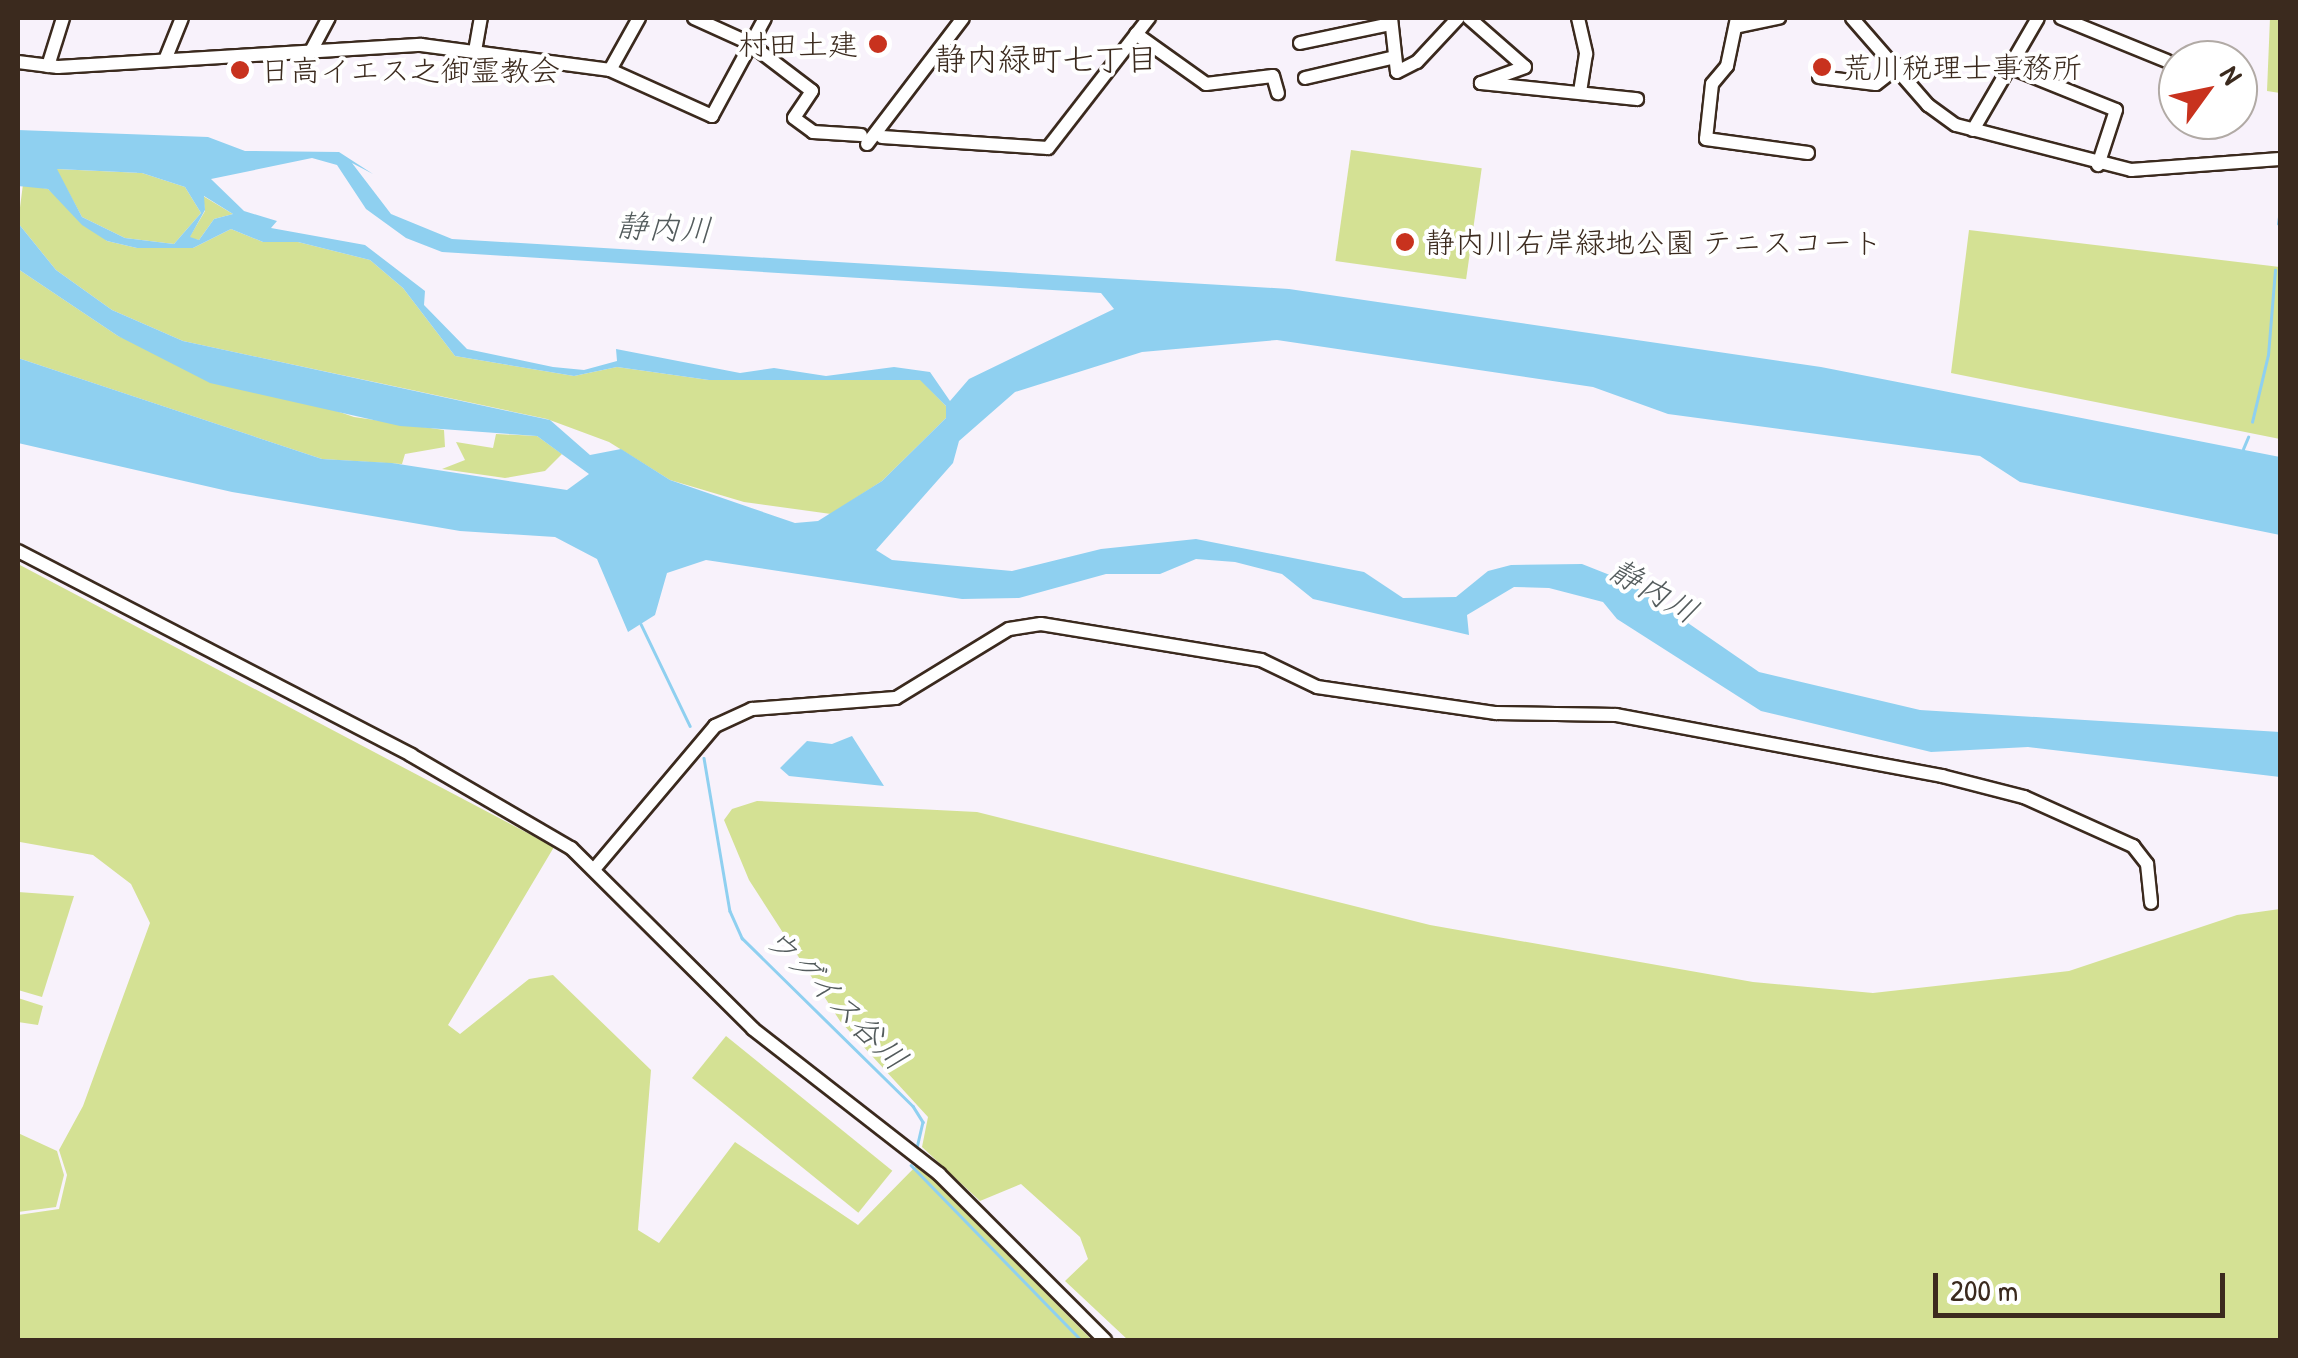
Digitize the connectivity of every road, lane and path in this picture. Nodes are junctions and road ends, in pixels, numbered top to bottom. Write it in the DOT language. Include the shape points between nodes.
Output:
graph roads {
  1 [pos="62,18"];
  2 [pos="182,18"];
  3 [pos="329,18"];
  4 [pos="480,18"];
  5 [pos="639,18"];
  6 [pos="694,18"];
  7 [pos="765,18"];
  8 [pos="963,18"];
  9 [pos="1150,18"];
  10 [pos="1458,18"];
  11 [pos="1469,18"];
  12 [pos="1578,18"];
  13 [pos="1779,18"];
  14 [pos="1852,18"];
  15 [pos="2038,18"];
  16 [pos="2060,18"];
  17 [pos="1391,21"];
  18 [pos="1738,22"];
  19 [pos="1136,34"];
  20 [pos="749,43"];
  21 [pos="1300,43"];
  22 [pos="475,51"];
  23 [pos="310,53"];
  24 [pos="1395,57"];
  25 [pos="2158,57"];
  26 [pos="165,60"];
  27 [pos="18,62"];
  28 [pos="1900,65"];
  29 [pos="48,66"];
  30 [pos="2009,67"];
  31 [pos="610,70"];
  32 [pos="1818,77"];
  33 [pos="1304,78"];
  34 [pos="1580,92"];
  35 [pos="1278,93"];
  36 [pos="1637,99"];
  37 [pos="1973,130"];
  38 [pos="882,137"];
  39 [pos="1808,153"];
  40 [pos="2280,158"];
  41 [pos="2098,165"];
  42 [pos="18,551"];
  43 [pos="596,867"];
  44 [pos="2151,902"];
  45 [pos="1105,1340"];
  1 -- 29 [label="street"];
  2 -- 26 [label="street"];
  3 -- 23 [label="street"];
  4 -- 22 [label="street"];
  5 -- 31 [label="street"];
  6 -- 20 [label="street"];
  7 -- 20 [label="street"];
  8 -- 20 [label="street" via="864,139 813,132 794,118 812,91"];
  9 -- 19 [label="street"];
  10 -- 24 [label="street" via="1417,62 1398,72"];
  11 -- 34 [label="street" via="1525,67 1481,82"];
  12 -- 34 [label="street" via="1586,54"];
  13 -- 18 [label="street"];
  14 -- 28 [label="street"];
  15 -- 30 [label="street"];
  16 -- 25 [label="street"];
  17 -- 21 [label="street"];
  17 -- 24 [label="street"];
  18 -- 39 [label="street" via="1727,66 1712,84 1706,139"];
  19 -- 35 [label="street" via="1206,84 1273,76"];
  19 -- 38 [label="street" via="1048,148"];
  20 -- 31 [label="street" via="712,116"];
  22 -- 23 [label="street" via="420,45"];
  22 -- 31 [label="street"];
  23 -- 26 [label="street"];
  24 -- 33 [label="street"];
  26 -- 29 [label="street"];
  27 -- 29 [label="street"];
  28 -- 32 [label="street" via="1876,84"];
  28 -- 37 [label="street" via="1940,116"];
  30 -- 37 [label="street"];
  30 -- 41 [label="street" via="2116,110"];
  34 -- 36 [label="street"];
  37 -- 41 [label="street"];
  40 -- 41 [label="street" via="2131,170"];
  42 -- 43 [label="street" via="411,755"];
  43 -- 44 [label="street" via="724,721 782,705 896,698 1009,628 1041,624 1262,660 1317,687 1496,713 1616,716 2024,797 2132,846 2147,864"];
  43 -- 45 [label="street" via="752,1029 939,1174"];
}
